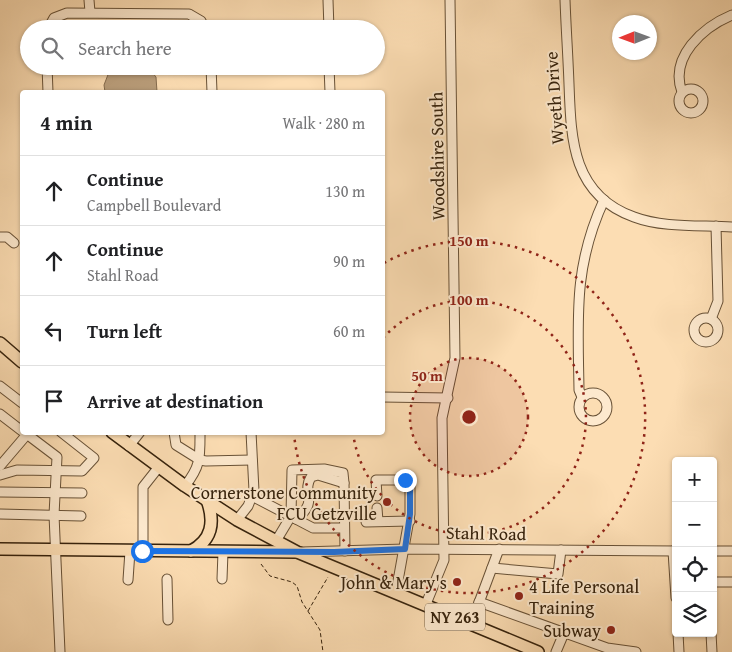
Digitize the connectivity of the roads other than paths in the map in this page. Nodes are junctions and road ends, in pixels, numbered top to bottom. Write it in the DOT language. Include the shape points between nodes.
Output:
graph roads {
  1 [pos="89,0"];
  2 [pos="328,0"];
  3 [pos="450,0"];
  4 [pos="565,0"];
  5 [pos="90,12"];
  6 [pos="732,16"];
  7 [pos="53,20"];
  8 [pos="198,20"];
  9 [pos="328,20"];
  10 [pos="47,75"];
  11 [pos="212,75"];
  12 [pos="329,75"];
  13 [pos="48,90"];
  14 [pos="212,90"];
  15 [pos="330,90"];
  16 [pos="682,92"];
  17 [pos="604,200"];
  18 [pos="716,226"];
  19 [pos="732,228"];
  20 [pos="0,237"];
  21 [pos="14,243"];
  22 [pos="711,319"];
  23 [pos="0,343"];
  24 [pos="20,360"];
  25 [pos="0,386"];
  26 [pos="385,397"];
  27 [pos="582,397"];
  28 [pos="448,398"];
  29 [pos="20,401"];
  30 [pos="0,414"];
  31 [pos="20,429"];
  32 [pos="24,435"];
  33 [pos="29,435"];
  34 [pos="65,435"];
  35 [pos="116,435"];
  36 [pos="138,435"];
  37 [pos="174,435"];
  38 [pos="200,435"];
  39 [pos="251,435"];
  40 [pos="129,446"];
  41 [pos="200,460"];
  42 [pos="252,460"];
  43 [pos="0,466"];
  44 [pos="158,468"];
  45 [pos="56,471"];
  46 [pos="0,475"];
  47 [pos="344,483"];
  48 [pos="185,486"];
  49 [pos="0,492"];
  50 [pos="55,492"];
  51 [pos="82,493"];
  52 [pos="252,496"];
  53 [pos="377,496"];
  54 [pos="207,500"];
  55 [pos="377,508"];
  56 [pos="0,514"];
  57 [pos="54,515"];
  58 [pos="81,516"];
  59 [pos="294,517"];
  60 [pos="237,520"];
  61 [pos="410,520"];
  62 [pos="378,521"];
  63 [pos="366,522"];
  64 [pos="344,528"];
  65 [pos="276,541"];
  66 [pos="0,549"];
  67 [pos="405,549"];
  68 [pos="444,549"];
  69 [pos="499,549"];
  70 [pos="56,550"];
  71 [pos="561,550"];
  72 [pos="732,550"];
  73 [pos="130,551"];
  74 [pos="142,551"];
  75 [pos="190,551"];
  76 [pos="672,551"];
  77 [pos="717,551"];
  78 [pos="223,552"];
  79 [pos="297,552"];
  80 [pos="345,552"];
  81 [pos="492,568"];
  82 [pos="167,578"];
  83 [pos="222,579"];
  84 [pos="128,580"];
  85 [pos="717,582"];
  86 [pos="732,582"];
  87 [pos="396,592"];
  88 [pos="479,602"];
  89 [pos="426,604"];
  90 [pos="168,620"];
  91 [pos="471,624"];
  92 [pos="564,633"];
  93 [pos="678,637"];
  94 [pos="712,637"];
  95 [pos="60,652"];
  96 [pos="538,652"];
  97 [pos="556,652"];
  98 [pos="636,652"];
  99 [pos="679,652"];
  100 [pos="712,652"];
  1 -- 5 [label="street"];
  2 -- 9 [label="street"];
  3 -- 28 [label="street, Woodshire South" via="456,328"];
  4 -- 17 [label="street, Wyeth Drive" via="572,145 580,169"];
  5 -- 7 [label="street" via="67,13"];
  5 -- 8 [label="street" via="189,14"];
  6 -- 16 [label="street" via="711,26 690,46 682,64"];
  10 -- 13 [label="street"];
  11 -- 14 [label="street"];
  12 -- 15 [label="street"];
  17 -- 18 [label="street, Wyeth Drive" via="622,212 649,222"];
  17 -- 27 [label="street" via="589,236 578,290 579,390"];
  18 -- 19 [label="street, Wyeth Drive"];
  18 -- 22 [label="street" via="718,301"];
  20 -- 21 [label="street" via="7,237"];
  23 -- 24 [label="main road"];
  25 -- 29 [label="street"];
  26 -- 28 [label="street"];
  28 -- 68 [label="street, Woodshire South" via="442,418"];
  30 -- 31 [label="street"];
  32 -- 43 [label="street"];
  33 -- 45 [label="street" via="57,457"];
  34 -- 45 [label="street" via="94,458 82,471"];
  35 -- 40 [label="main road, NY 263"];
  36 -- 40 [label="street"];
  37 -- 41 [label="street" via="176,445"];
  38 -- 41 [label="street"];
  39 -- 42 [label="street"];
  40 -- 44 [label="main road, NY 263"];
  41 -- 42 [label="street"];
  41 -- 48 [label="street" via="195,474"];
  42 -- 52 [label="street"];
  44 -- 48 [label="main road, NY 263"];
  44 -- 74 [label="street" via="143,487"];
  45 -- 46 [label="street" via="17,470"];
  45 -- 50 [label="street"];
  47 -- 59 [label="street" via="318,475 311,477 309,506 306,512"];
  47 -- 59 [label="street" via="343,473 335,470 292,470"];
  47 -- 64 [label="street"];
  48 -- 54 [label="main road, NY 263"];
  49 -- 50 [label="street"];
  50 -- 51 [label="street"];
  50 -- 57 [label="street"];
  52 -- 59 [label="street"];
  52 -- 60 [label="street"];
  53 -- 61 [label="street" via="376,480 405,480 410,483"];
  54 -- 60 [label="main road, NY 263"];
  54 -- 75 [label="main road" via="212,517 210,532 204,542"];
  55 -- 62 [label="street"];
  56 -- 57 [label="street"];
  57 -- 58 [label="street"];
  57 -- 70 [label="street"];
  59 -- 64 [label="street" via="313,528"];
  59 -- 65 [label="street"];
  60 -- 65 [label="main road, NY 263"];
  61 -- 62 [label="street"];
  61 -- 67 [label="street"];
  62 -- 63 [label="street"];
  64 -- 80 [label="street"];
  65 -- 79 [label="main road, NY 263"];
  66 -- 70 [label="main road"];
  67 -- 68 [label="street, Stahl Road"];
  67 -- 80 [label="street, Stahl Road"];
  67 -- 87 [label="street"];
  68 -- 69 [label="street, Stahl Road"];
  68 -- 89 [label="street, Woodshire South" via="444,560"];
  69 -- 71 [label="street, Stahl Road"];
  69 -- 81 [label="street"];
  70 -- 73 [label="main road"];
  70 -- 95 [label="street"];
  71 -- 76 [label="street, Stahl Road"];
  71 -- 81 [label="street" via="558,574"];
  72 -- 77 [label="street"];
  73 -- 74 [label="main road"];
  73 -- 84 [label="street"];
  74 -- 75 [label="main road"];
  75 -- 78 [label="main road"];
  78 -- 79 [label="main road"];
  78 -- 83 [label="street"];
  79 -- 80 [label="street, Stahl Road"];
  79 -- 87 [label="main road, NY 263"];
  81 -- 88 [label="street"];
  82 -- 90 [label="street"];
  85 -- 86 [label="street"];
  87 -- 89 [label="main road, NY 263"];
  88 -- 91 [label="street"];
  88 -- 92 [label="street"];
  89 -- 91 [label="main road, NY 263"];
  91 -- 96 [label="main road, NY 263"];
  92 -- 97 [label="street"];
  92 -- 98 [label="street" via="608,648"];
  93 -- 99 [label="street"];
  94 -- 100 [label="street"];
}
